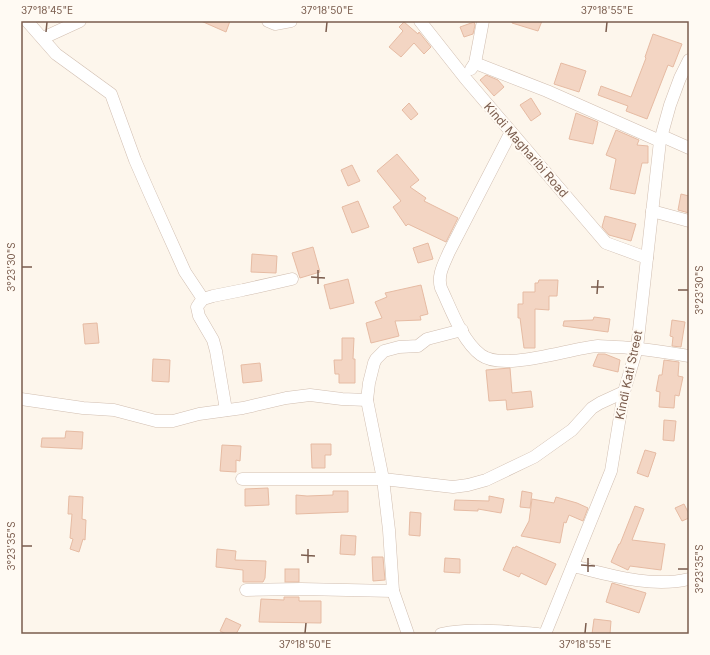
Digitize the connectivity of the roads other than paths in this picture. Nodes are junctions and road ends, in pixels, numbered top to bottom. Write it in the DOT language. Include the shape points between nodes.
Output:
graph roads {
  1 [pos="27,21"];
  2 [pos="80,21"];
  3 [pos="268,21"];
  4 [pos="290,21"];
  5 [pos="420,21"];
  6 [pos="483,21"];
  7 [pos="43,38"];
  8 [pos="689,60"];
  9 [pos="475,63"];
  10 [pos="465,78"];
  11 [pos="511,132"];
  12 [pos="661,138"];
  13 [pos="689,148"];
  14 [pos="652,211"];
  15 [pos="689,221"];
  16 [pos="647,258"];
  17 [pos="292,278"];
  18 [pos="203,299"];
  19 [pos="462,330"];
  20 [pos="637,348"];
  21 [pos="689,356"];
  22 [pos="624,392"];
  23 [pos="21,399"];
  24 [pos="367,400"];
  25 [pos="226,410"];
  26 [pos="383,478"];
  27 [pos="242,479"];
  28 [pos="573,566"];
  29 [pos="689,579"];
  30 [pos="246,590"];
  31 [pos="393,591"];
  32 [pos="408,634"];
  33 [pos="441,634"];
  34 [pos="538,634"];
  35 [pos="545,634"];
  1 -- 7 [label="street"];
  2 -- 7 [label="street"];
  3 -- 4 [label="street" via="275,24"];
  5 -- 10 [label="street, Kindi Magharibi Road"];
  6 -- 9 [label="street"];
  7 -- 18 [label="street" via="56,54 111,94 149,192 185,272"];
  8 -- 12 [label="street, Kindi Kati Street" via="670,105"];
  9 -- 10 [label="street"];
  9 -- 12 [label="street"];
  10 -- 11 [label="street, Kindi Magharibi Road"];
  11 -- 16 [label="street, Kindi Magharibi Road" via="606,243"];
  11 -- 19 [label="street" via="440,272 441,288"];
  12 -- 13 [label="street"];
  12 -- 14 [label="street, Kindi Kati Street"];
  14 -- 15 [label="street"];
  14 -- 16 [label="street, Kindi Kati Street"];
  16 -- 20 [label="street, Kindi Kati Street"];
  17 -- 18 [label="street"];
  18 -- 25 [label="street" via="197,307 199,316 213,340"];
  19 -- 20 [label="street" via="482,356 494,361 534,359 598,346"];
  19 -- 24 [label="street" via="427,339 418,346 384,351 374,363"];
  20 -- 21 [label="street"];
  20 -- 22 [label="street, Kindi Kati Street"];
  22 -- 26 [label="street" via="592,408 572,430 534,456 486,480 453,487"];
  22 -- 28 [label="street, Kindi Kati Street" via="611,471"];
  23 -- 25 [label="street" via="114,410 156,421 173,421"];
  24 -- 25 [label="street" via="310,395"];
  24 -- 26 [label="street"];
  26 -- 27 [label="street"];
  26 -- 31 [label="street"];
  28 -- 29 [label="street" via="648,581"];
  28 -- 35 [label="street, Kindi Kati Street"];
  30 -- 31 [label="street"];
  31 -- 32 [label="street"];
  33 -- 34 [label="street" via="483,630"];
}
